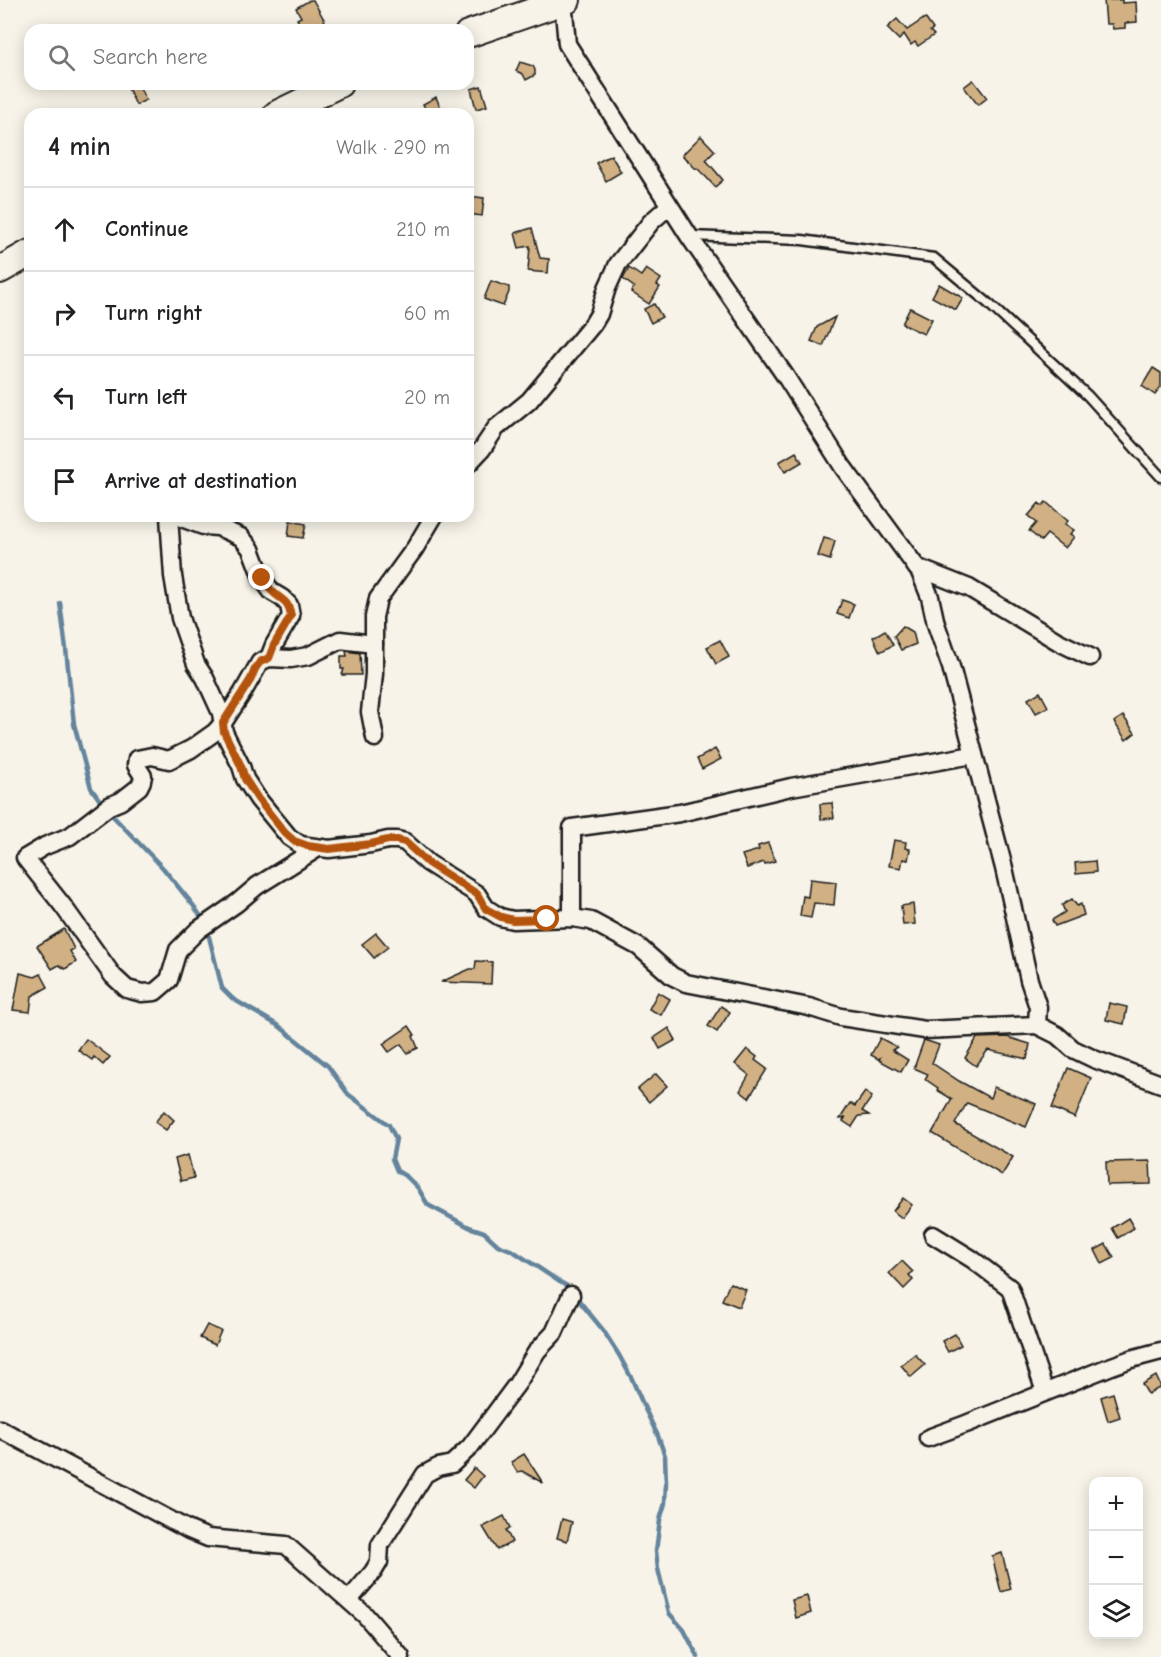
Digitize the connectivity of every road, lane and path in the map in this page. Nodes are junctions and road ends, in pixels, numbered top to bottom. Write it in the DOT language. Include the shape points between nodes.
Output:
graph roads {
  1 [pos="565,0"];
  2 [pos="474,32"];
  3 [pos="327,90"];
  4 [pos="289,108"];
  5 [pos="669,206"];
  6 [pos="689,236"];
  7 [pos="24,256"];
  8 [pos="0,270"];
  9 [pos="474,458"];
  10 [pos="1161,477"];
  11 [pos="169,522"];
  12 [pos="192,522"];
  13 [pos="431,522"];
  14 [pos="916,567"];
  15 [pos="374,644"];
  16 [pos="1090,657"];
  17 [pos="269,658"];
  18 [pos="223,723"];
  19 [pos="375,738"];
  20 [pos="973,755"];
  21 [pos="318,848"];
  22 [pos="572,918"];
  23 [pos="1037,1025"];
  24 [pos="1161,1084"];
  25 [pos="933,1234"];
  26 [pos="571,1295"];
  27 [pos="1161,1351"];
  28 [pos="1045,1392"];
  29 [pos="0,1429"];
  30 [pos="927,1438"];
  31 [pos="349,1600"];
  32 [pos="400,1657"];
  1 -- 2 [label="main road"];
  1 -- 5 [label="street" via="567,44"];
  3 -- 4 [label="main road"];
  5 -- 6 [label="street"];
  5 -- 9 [label="street" via="618,264 593,324 529,401 496,428"];
  6 -- 10 [label="lane" via="802,240 934,258 1088,396"];
  6 -- 14 [label="street" via="843,466"];
  7 -- 8 [label="main road"];
  11 -- 18 [label="street" via="180,618"];
  12 -- 17 [label="street" via="241,537 251,549 262,578 289,605 291,616"];
  13 -- 15 [label="street" via="416,549 378,599"];
  14 -- 16 [label="street" via="969,588"];
  14 -- 20 [label="street" via="930,597"];
  15 -- 17 [label="street" via="340,640 308,656"];
  15 -- 19 [label="street" via="370,712"];
  17 -- 18 [label="street" via="255,669"];
  18 -- 21 [label="street" via="245,779 258,799 289,837"];
  18 -- 21 [label="street" via="180,756 169,760 152,756 137,759 143,776 139,787 70,836 26,858 113,976 127,989 155,992 169,980 178,950 198,930 256,886"];
  20 -- 22 [label="street" via="791,787 680,813 572,828"];
  20 -- 23 [label="street" via="1038,1007"];
  21 -- 22 [label="street" via="388,840 405,842 428,863 477,894 486,909 501,917"];
  22 -- 23 [label="street" via="591,921 639,947 686,983 841,1017 925,1030"];
  23 -- 24 [label="street" via="1094,1059"];
  25 -- 28 [label="street" via="1010,1288"];
  26 -- 31 [label="street" via="554,1333 537,1351 470,1447 452,1464 425,1474 381,1545 373,1572"];
  27 -- 28 [label="street"];
  28 -- 30 [label="street"];
  29 -- 31 [label="street" via="208,1538 286,1545"];
  31 -- 32 [label="street"];
}
